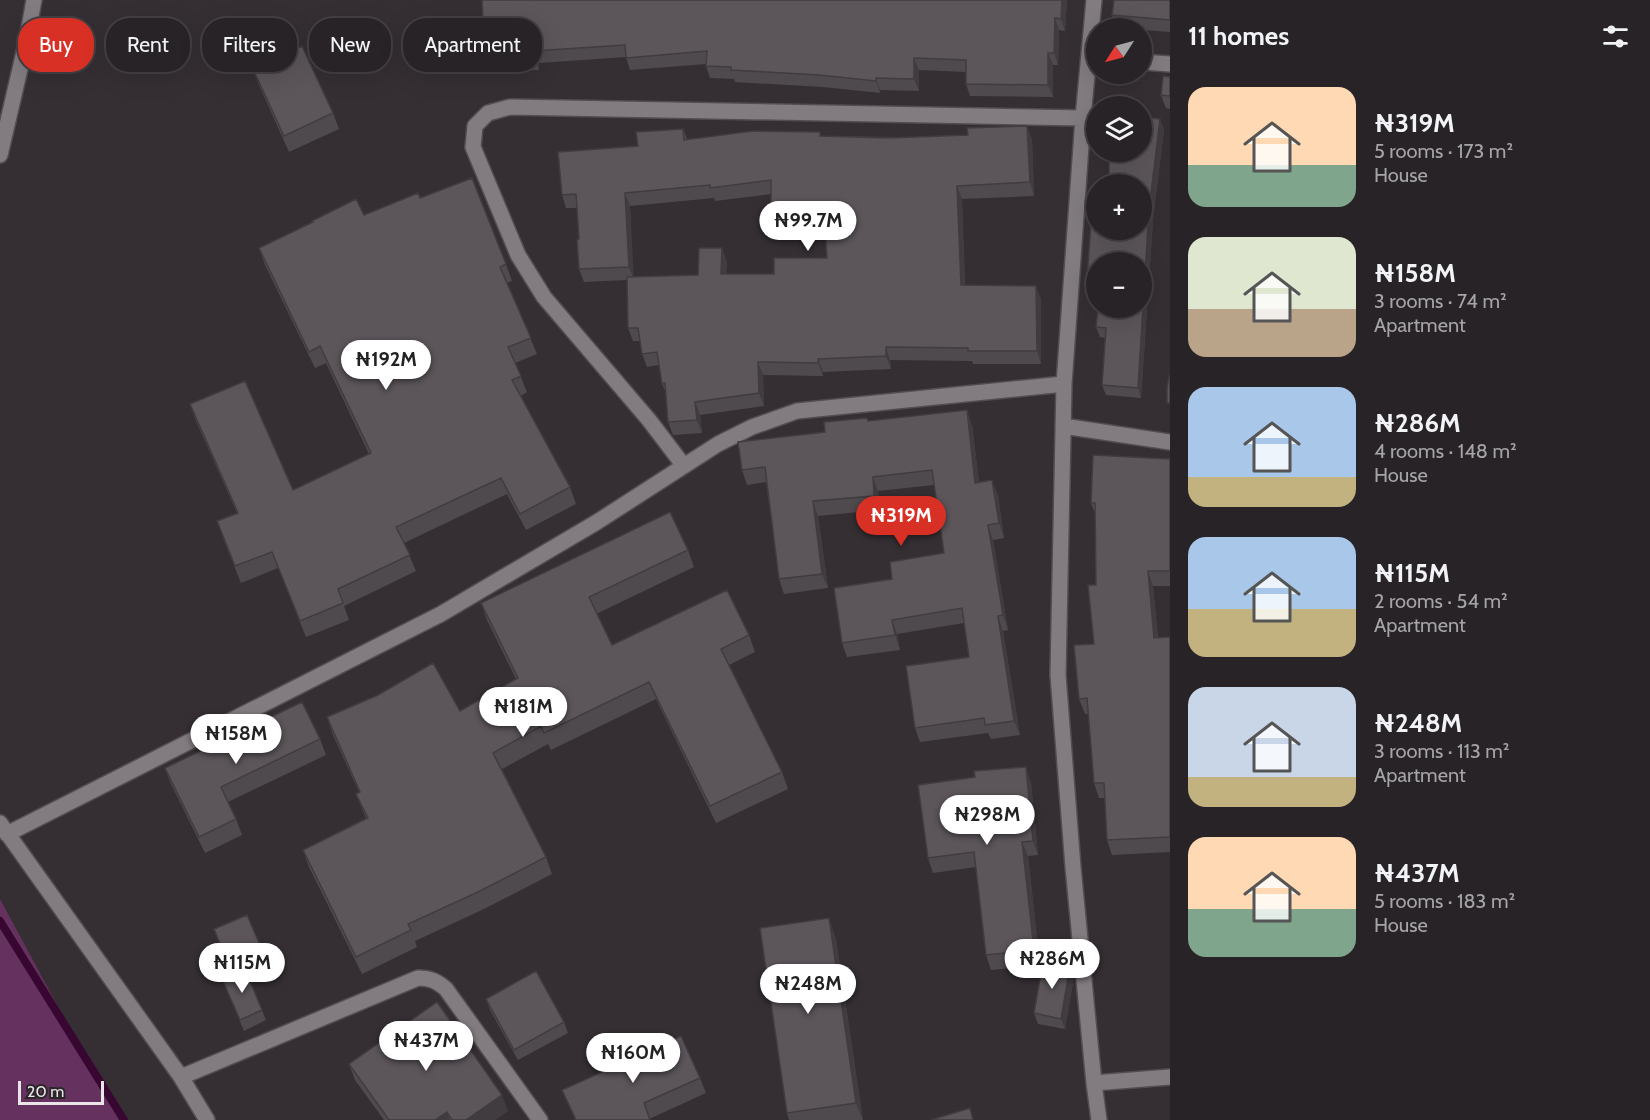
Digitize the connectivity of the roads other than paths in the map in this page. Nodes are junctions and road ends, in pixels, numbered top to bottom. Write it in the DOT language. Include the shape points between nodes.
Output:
graph roads {
  1 [pos="34,0"];
  2 [pos="1094,0"];
  3 [pos="1094,18"];
  4 [pos="1152,63"];
  5 [pos="1170,64"];
  6 [pos="1089,84"];
  7 [pos="1083,118"];
  8 [pos="0,155"];
  9 [pos="1064,384"];
  10 [pos="1063,426"];
  11 [pos="1170,442"];
  12 [pos="684,466"];
  13 [pos="3,828"];
  14 [pos="182,1077"];
  15 [pos="1170,1077"];
  16 [pos="1094,1083"];
  17 [pos="207,1120"];
  18 [pos="540,1120"];
  19 [pos="1099,1120"];
  1 -- 8 [label="street"];
  2 -- 3 [label="street"];
  4 -- 5 [label="street"];
  6 -- 7 [label="street"];
  7 -- 9 [label="street"];
  7 -- 12 [label="street" via="510,107 488,113 475,126 473,147 518,255 544,297"];
  9 -- 10 [label="street"];
  9 -- 12 [label="street" via="797,411 752,427"];
  10 -- 11 [label="street"];
  10 -- 16 [label="street" via="1058,675"];
  12 -- 13 [label="street" via="441,614"];
  13 -- 14 [label="street"];
  14 -- 17 [label="street"];
  14 -- 18 [label="street" via="418,978 428,978 446,989"];
  15 -- 16 [label="street"];
  16 -- 19 [label="street"];
}
